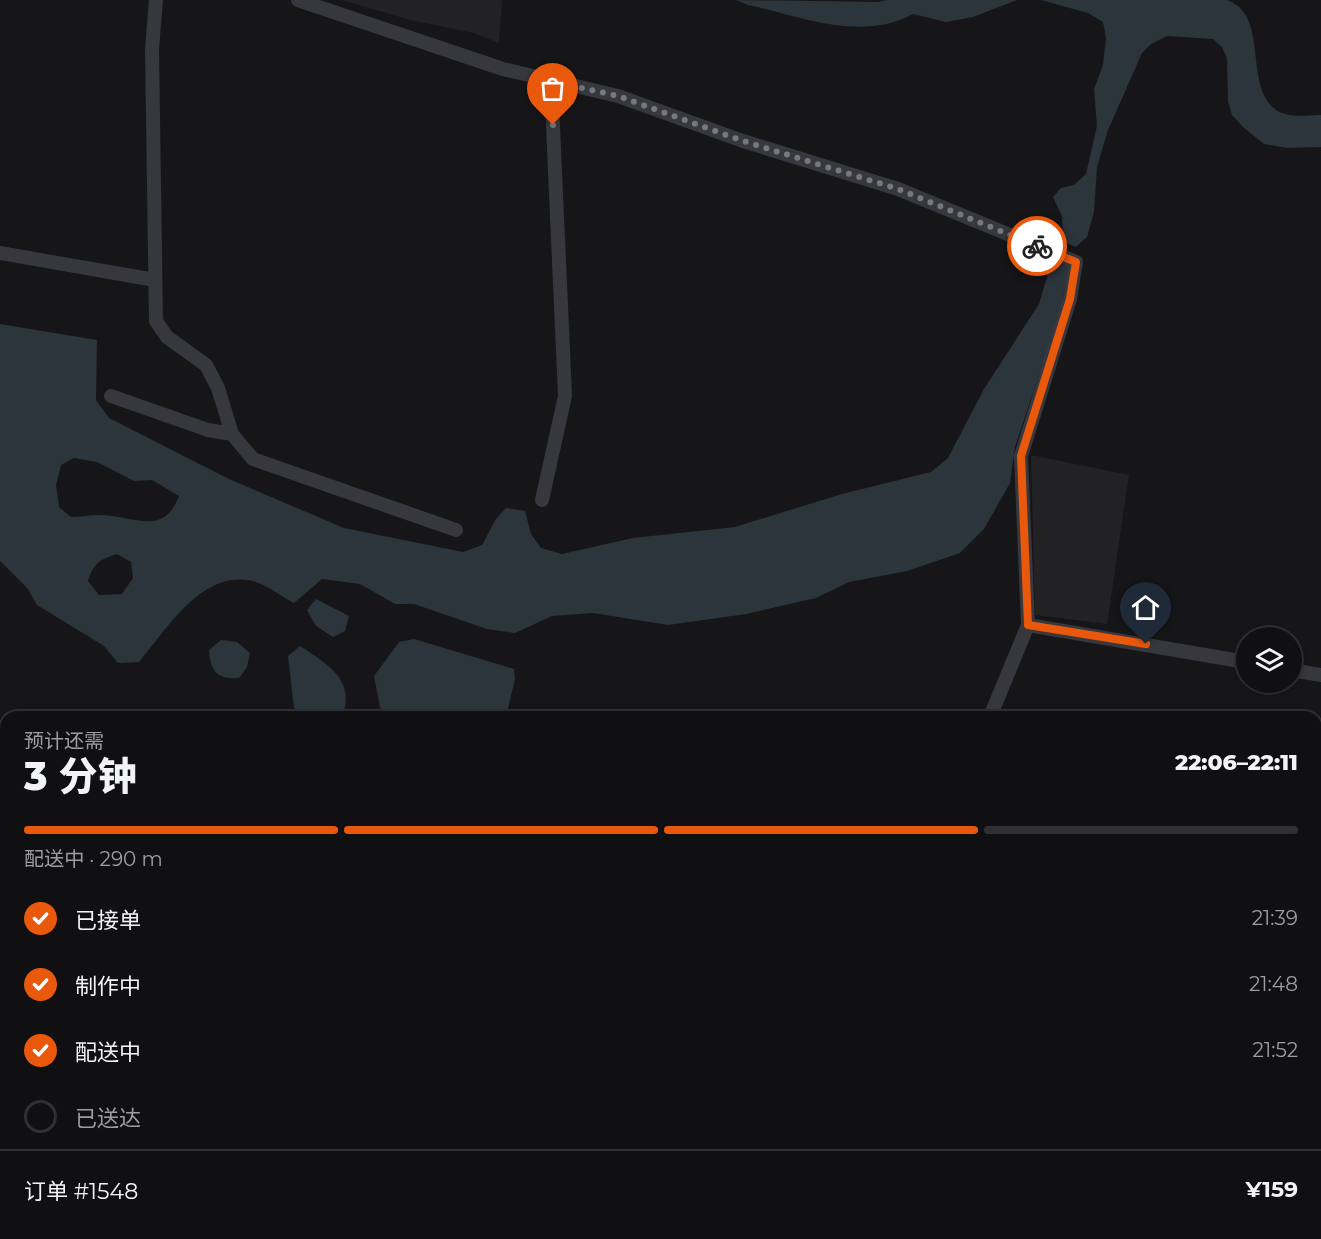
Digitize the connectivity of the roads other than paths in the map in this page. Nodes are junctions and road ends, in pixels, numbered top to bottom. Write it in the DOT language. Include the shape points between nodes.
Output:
graph roads {
  1 [pos="156,0"];
  2 [pos="298,0"];
  3 [pos="551,81"];
  4 [pos="0,253"];
  5 [pos="155,280"];
  6 [pos="111,396"];
  7 [pos="232,434"];
  8 [pos="543,500"];
  9 [pos="456,530"];
  10 [pos="1028,625"];
  11 [pos="1236,660"];
  12 [pos="1302,672"];
  13 [pos="1321,675"];
  14 [pos="992,711"];
  1 -- 5 [label="street" via="152,48"];
  2 -- 3 [label="street" via="503,69"];
  3 -- 8 [label="street" via="565,396"];
  3 -- 10 [label="street" via="618,96 743,141 898,189 1076,262 1070,299 1021,456"];
  4 -- 5 [label="street"];
  5 -- 7 [label="street" via="156,321 166,337 206,365 218,388"];
  6 -- 7 [label="street" via="208,430"];
  7 -- 9 [label="street" via="253,459"];
  10 -- 11 [label="street"];
  10 -- 14 [label="street"];
  12 -- 13 [label="street"];
}
